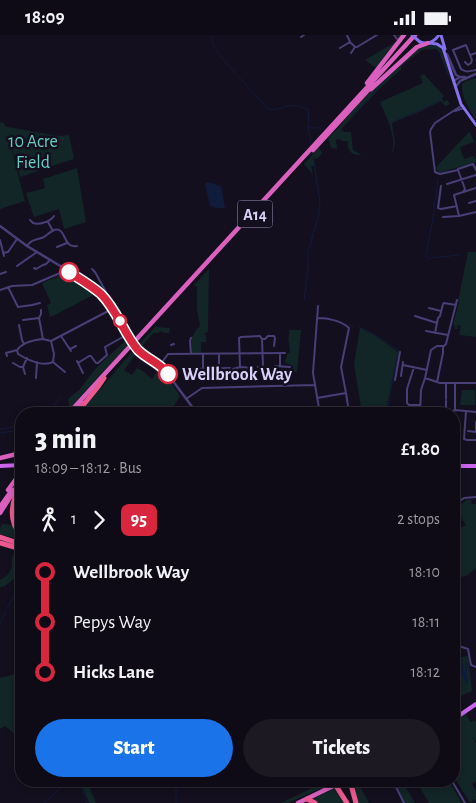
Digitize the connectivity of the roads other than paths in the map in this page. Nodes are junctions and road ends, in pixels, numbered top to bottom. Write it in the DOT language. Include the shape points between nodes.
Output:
graph roads {
  1 [pos="347,35"];
  2 [pos="377,35"];
  3 [pos="394,35"];
  4 [pos="404,35"];
  5 [pos="415,35"];
  6 [pos="440,35"];
  7 [pos="397,41"];
  8 [pos="350,42"];
  9 [pos="429,43"];
  10 [pos="355,47"];
  11 [pos="340,48"];
  12 [pos="352,53"];
  13 [pos="476,53"];
  14 [pos="447,54"];
  15 [pos="470,55"];
  16 [pos="465,62"];
  17 [pos="476,70"];
  18 [pos="476,74"];
  19 [pos="460,79"];
  20 [pos="454,80"];
  21 [pos="456,85"];
  22 [pos="360,96"];
  23 [pos="463,107"];
  24 [pos="476,125"];
  25 [pos="457,169"];
  26 [pos="476,170"];
  27 [pos="476,175"];
  28 [pos="462,180"];
  29 [pos="446,184"];
  30 [pos="441,186"];
  31 [pos="476,188"];
  32 [pos="463,191"];
  33 [pos="440,196"];
  34 [pos="443,196"];
  35 [pos="476,201"];
  36 [pos="469,203"];
  37 [pos="457,206"];
  38 [pos="476,212"];
  39 [pos="54,216"];
  40 [pos="460,216"];
  41 [pos="444,217"];
  42 [pos="30,220"];
  43 [pos="48,221"];
  44 [pos="0,226"];
  45 [pos="53,231"];
  46 [pos="17,239"];
  47 [pos="0,240"];
  48 [pos="67,243"];
  49 [pos="26,245"];
  50 [pos="78,246"];
  51 [pos="57,247"];
  52 [pos="37,252"];
  53 [pos="50,260"];
  54 [pos="16,266"];
  55 [pos="34,268"];
  56 [pos="92,269"];
  57 [pos="67,270"];
  58 [pos="6,272"];
  59 [pos="0,274"];
  60 [pos="8,287"];
  61 [pos="0,290"];
  62 [pos="103,297"];
  63 [pos="457,300"];
  64 [pos="40,303"];
  65 [pos="456,305"];
  66 [pos="318,306"];
  67 [pos="429,308"];
  68 [pos="112,309"];
  69 [pos="41,310"];
  70 [pos="441,311"];
  71 [pos="415,316"];
  72 [pos="38,318"];
  73 [pos="318,318"];
  74 [pos="23,320"];
  75 [pos="435,322"];
  76 [pos="19,325"];
  77 [pos="426,331"];
  78 [pos="435,333"];
  79 [pos="128,334"];
  80 [pos="448,335"];
  81 [pos="61,336"];
  82 [pos="43,339"];
  83 [pos="191,339"];
  84 [pos="262,339"];
  85 [pos="51,341"];
  86 [pos="24,344"];
  87 [pos="76,346"];
  88 [pos="274,346"];
  89 [pos="442,347"];
  90 [pos="18,350"];
  91 [pos="400,352"];
  92 [pos="280,353"];
  93 [pos="285,353"];
  94 [pos="191,354"];
  95 [pos="202,354"];
  96 [pos="219,354"];
  97 [pos="239,354"];
  98 [pos="262,354"];
  99 [pos="6,356"];
  100 [pos="27,358"];
  101 [pos="37,362"];
  102 [pos="53,362"];
  103 [pos="13,363"];
  104 [pos="160,365"];
  105 [pos="275,366"];
  106 [pos="280,366"];
  107 [pos="22,367"];
  108 [pos="240,367"];
  109 [pos="258,367"];
  110 [pos="290,367"];
  111 [pos="414,367"];
  112 [pos="253,368"];
  113 [pos="203,369"];
  114 [pos="219,369"];
  115 [pos="426,370"];
  116 [pos="65,372"];
  117 [pos="83,373"];
  118 [pos="24,374"];
  119 [pos="190,375"];
  120 [pos="400,376"];
  121 [pos="36,378"];
  122 [pos="104,378"];
  123 [pos="425,378"];
  124 [pos="395,380"];
  125 [pos="436,382"];
  126 [pos="446,383"];
  127 [pos="455,383"];
  128 [pos="476,383"];
  129 [pos="315,385"];
  130 [pos="346,393"];
  131 [pos="317,397"];
  132 [pos="186,399"];
  133 [pos="420,405"];
  134 [pos="348,406"];
  135 [pos="79,407"];
  136 [pos="79,407"];
  137 [pos="192,407"];
  138 [pos="319,407"];
  139 [pos="446,407"];
  140 [pos="455,407"];
  141 [pos="460,410"];
  142 [pos="466,411"];
  143 [pos="476,411"];
  144 [pos="476,422"];
  145 [pos="468,431"];
  146 [pos="476,432"];
  147 [pos="476,440"];
  148 [pos="15,454"];
  149 [pos="0,458"];
  150 [pos="0,465"];
  151 [pos="15,465"];
  152 [pos="460,466"];
  153 [pos="476,466"];
  154 [pos="15,481"];
  155 [pos="15,486"];
  156 [pos="15,491"];
  157 [pos="476,497"];
  158 [pos="15,498"];
  159 [pos="460,500"];
  160 [pos="0,502"];
  161 [pos="0,507"];
  162 [pos="0,513"];
  163 [pos="15,525"];
  164 [pos="0,540"];
  165 [pos="15,545"];
  166 [pos="460,646"];
  167 [pos="476,667"];
  168 [pos="476,704"];
  169 [pos="460,714"];
  170 [pos="327,787"];
  171 [pos="337,787"];
  172 [pos="352,787"];
  173 [pos="396,787"];
  174 [pos="456,787"];
  175 [pos="307,799"];
  176 [pos="298,803"];
  177 [pos="315,803"];
  178 [pos="348,803"];
  179 [pos="356,803"];
  180 [pos="404,803"];
  181 [pos="465,803"];
  1 -- 8 [label="street"];
  2 -- 10 [label="street"];
  3 -- 7 [label="street"];
  4 -- 7 [label="highway"];
  5 -- 9 [label="main road, bridge" via="420,42"];
  5 -- 22 [label="highway, A14"];
  6 -- 9 [label="main road"];
  6 -- 14 [label="main road"];
  7 -- 22 [label="highway, A14"];
  8 -- 10 [label="street"];
  8 -- 11 [label="street"];
  9 -- 20 [label="main road" via="443,48"];
  9 -- 22 [label="highway" via="417,47 368,93"];
  10 -- 12 [label="street"];
  13 -- 15 [label="street"];
  14 -- 19 [label="street"];
  14 -- 20 [label="main road"];
  15 -- 16 [label="street" via="471,63"];
  15 -- 17 [label="street" via="466,45 453,50 463,71"];
  18 -- 19 [label="street"];
  19 -- 20 [label="street"];
  19 -- 21 [label="street"];
  20 -- 21 [label="main road"];
  21 -- 23 [label="main road"];
  22 -- 122 [label="highway, A14"];
  22 -- 135 [label="highway, A14"];
  23 -- 24 [label="main road"];
  23 -- 25 [label="street" via="435,123 430,133 434,170 440,174"];
  25 -- 26 [label="street" via="473,164"];
  25 -- 28 [label="street"];
  27 -- 28 [label="street"];
  28 -- 29 [label="street"];
  28 -- 32 [label="street"];
  30 -- 33 [label="street"];
  31 -- 32 [label="street"];
  32 -- 37 [label="street" via="454,195"];
  33 -- 34 [label="street"];
  33 -- 37 [label="street" via="439,209"];
  35 -- 36 [label="street"];
  37 -- 40 [label="street"];
  38 -- 40 [label="street"];
  39 -- 43 [label="street"];
  40 -- 41 [label="street"];
  42 -- 43 [label="street" via="35,224"];
  43 -- 45 [label="street"];
  44 -- 46 [label="street"];
  45 -- 48 [label="street" via="61,231"];
  45 -- 49 [label="street"];
  46 -- 47 [label="street" via="3,255"];
  46 -- 49 [label="street"];
  48 -- 50 [label="street" via="72,247"];
  48 -- 51 [label="street"];
  49 -- 52 [label="street"];
  52 -- 53 [label="street"];
  52 -- 54 [label="street"];
  53 -- 55 [label="street"];
  53 -- 57 [label="street"];
  56 -- 62 [label="street" via="105,290"];
  57 -- 60 [label="street" via="32,285"];
  57 -- 62 [label="street"];
  58 -- 59 [label="street"];
  60 -- 61 [label="street"];
  60 -- 64 [label="street" via="18,308"];
  62 -- 68 [label="street"];
  63 -- 65 [label="street"];
  65 -- 70 [label="street" via="443,303"];
  65 -- 80 [label="street"];
  66 -- 73 [label="street"];
  67 -- 70 [label="street"];
  68 -- 79 [label="street"];
  68 -- 81 [label="street"];
  69 -- 72 [label="street"];
  70 -- 75 [label="street"];
  71 -- 75 [label="street"];
  72 -- 74 [label="street"];
  72 -- 82 [label="street"];
  73 -- 129 [label="street"];
  73 -- 130 [label="street" via="349,328 341,364"];
  75 -- 78 [label="street"];
  76 -- 86 [label="street"];
  77 -- 78 [label="street"];
  78 -- 80 [label="street"];
  79 -- 104 [label="street, bridge" via="139,350"];
  79 -- 117 [label="street" via="105,347 107,355 98,363 91,356 78,362"];
  80 -- 89 [label="street"];
  81 -- 85 [label="street"];
  81 -- 87 [label="street" via="70,350"];
  82 -- 85 [label="street"];
  82 -- 86 [label="street"];
  83 -- 94 [label="street"];
  84 -- 88 [label="street" via="274,336"];
  84 -- 97 [label="street" via="260,336 240,337"];
  84 -- 98 [label="street"];
  85 -- 102 [label="street"];
  86 -- 90 [label="street"];
  89 -- 115 [label="street" via="430,350"];
  89 -- 125 [label="street"];
  90 -- 99 [label="street" via="8,352"];
  90 -- 100 [label="street"];
  91 -- 124 [label="street"];
  92 -- 93 [label="street"];
  92 -- 98 [label="street"];
  92 -- 106 [label="street"];
  94 -- 95 [label="street"];
  94 -- 104 [label="street" via="168,354"];
  95 -- 96 [label="street"];
  95 -- 113 [label="street"];
  96 -- 97 [label="street"];
  96 -- 114 [label="street"];
  97 -- 98 [label="street"];
  97 -- 108 [label="street"];
  98 -- 109 [label="street" via="264,367"];
  100 -- 101 [label="street"];
  100 -- 107 [label="street"];
  101 -- 102 [label="street"];
  101 -- 121 [label="street"];
  102 -- 116 [label="street"];
  103 -- 107 [label="street"];
  104 -- 132 [label="street"];
  105 -- 106 [label="street"];
  106 -- 110 [label="street"];
  107 -- 118 [label="street"];
  108 -- 112 [label="street"];
  108 -- 114 [label="street"];
  111 -- 115 [label="street"];
  111 -- 120 [label="street" via="403,364"];
  111 -- 133 [label="street" via="407,389 407,403"];
  113 -- 114 [label="street"];
  113 -- 119 [label="street" via="188,369"];
  115 -- 123 [label="street"];
  122 -- 136 [label="highway"];
  123 -- 125 [label="street"];
  123 -- 133 [label="street"];
  125 -- 126 [label="street"];
  126 -- 127 [label="street"];
  126 -- 139 [label="street"];
  127 -- 128 [label="street"];
  127 -- 140 [label="street"];
  129 -- 131 [label="street"];
  129 -- 132 [label="street" via="202,388"];
  130 -- 131 [label="street"];
  130 -- 134 [label="street"];
  131 -- 138 [label="street"];
  132 -- 137 [label="street"];
  141 -- 142 [label="street"];
  142 -- 143 [label="street"];
  142 -- 147 [label="street" via="464,439"];
  144 -- 146 [label="street"];
  145 -- 146 [label="street"];
  148 -- 149 [label="highway"];
  150 -- 151 [label="main road"];
  152 -- 153 [label="main road"];
  154 -- 160 [label="highway"];
  155 -- 161 [label="highway"];
  156 -- 162 [label="highway"];
  157 -- 159 [label="street"];
  158 -- 163 [label="highway" via="12,509"];
  164 -- 165 [label="highway"];
  166 -- 167 [label="street" via="468,649 470,662"];
  168 -- 169 [label="main road"];
  170 -- 175 [label="highway"];
  171 -- 178 [label="highway"];
  172 -- 179 [label="highway"];
  173 -- 180 [label="street"];
  174 -- 181 [label="street"];
  175 -- 176 [label="highway"];
  175 -- 177 [label="highway"];
}
